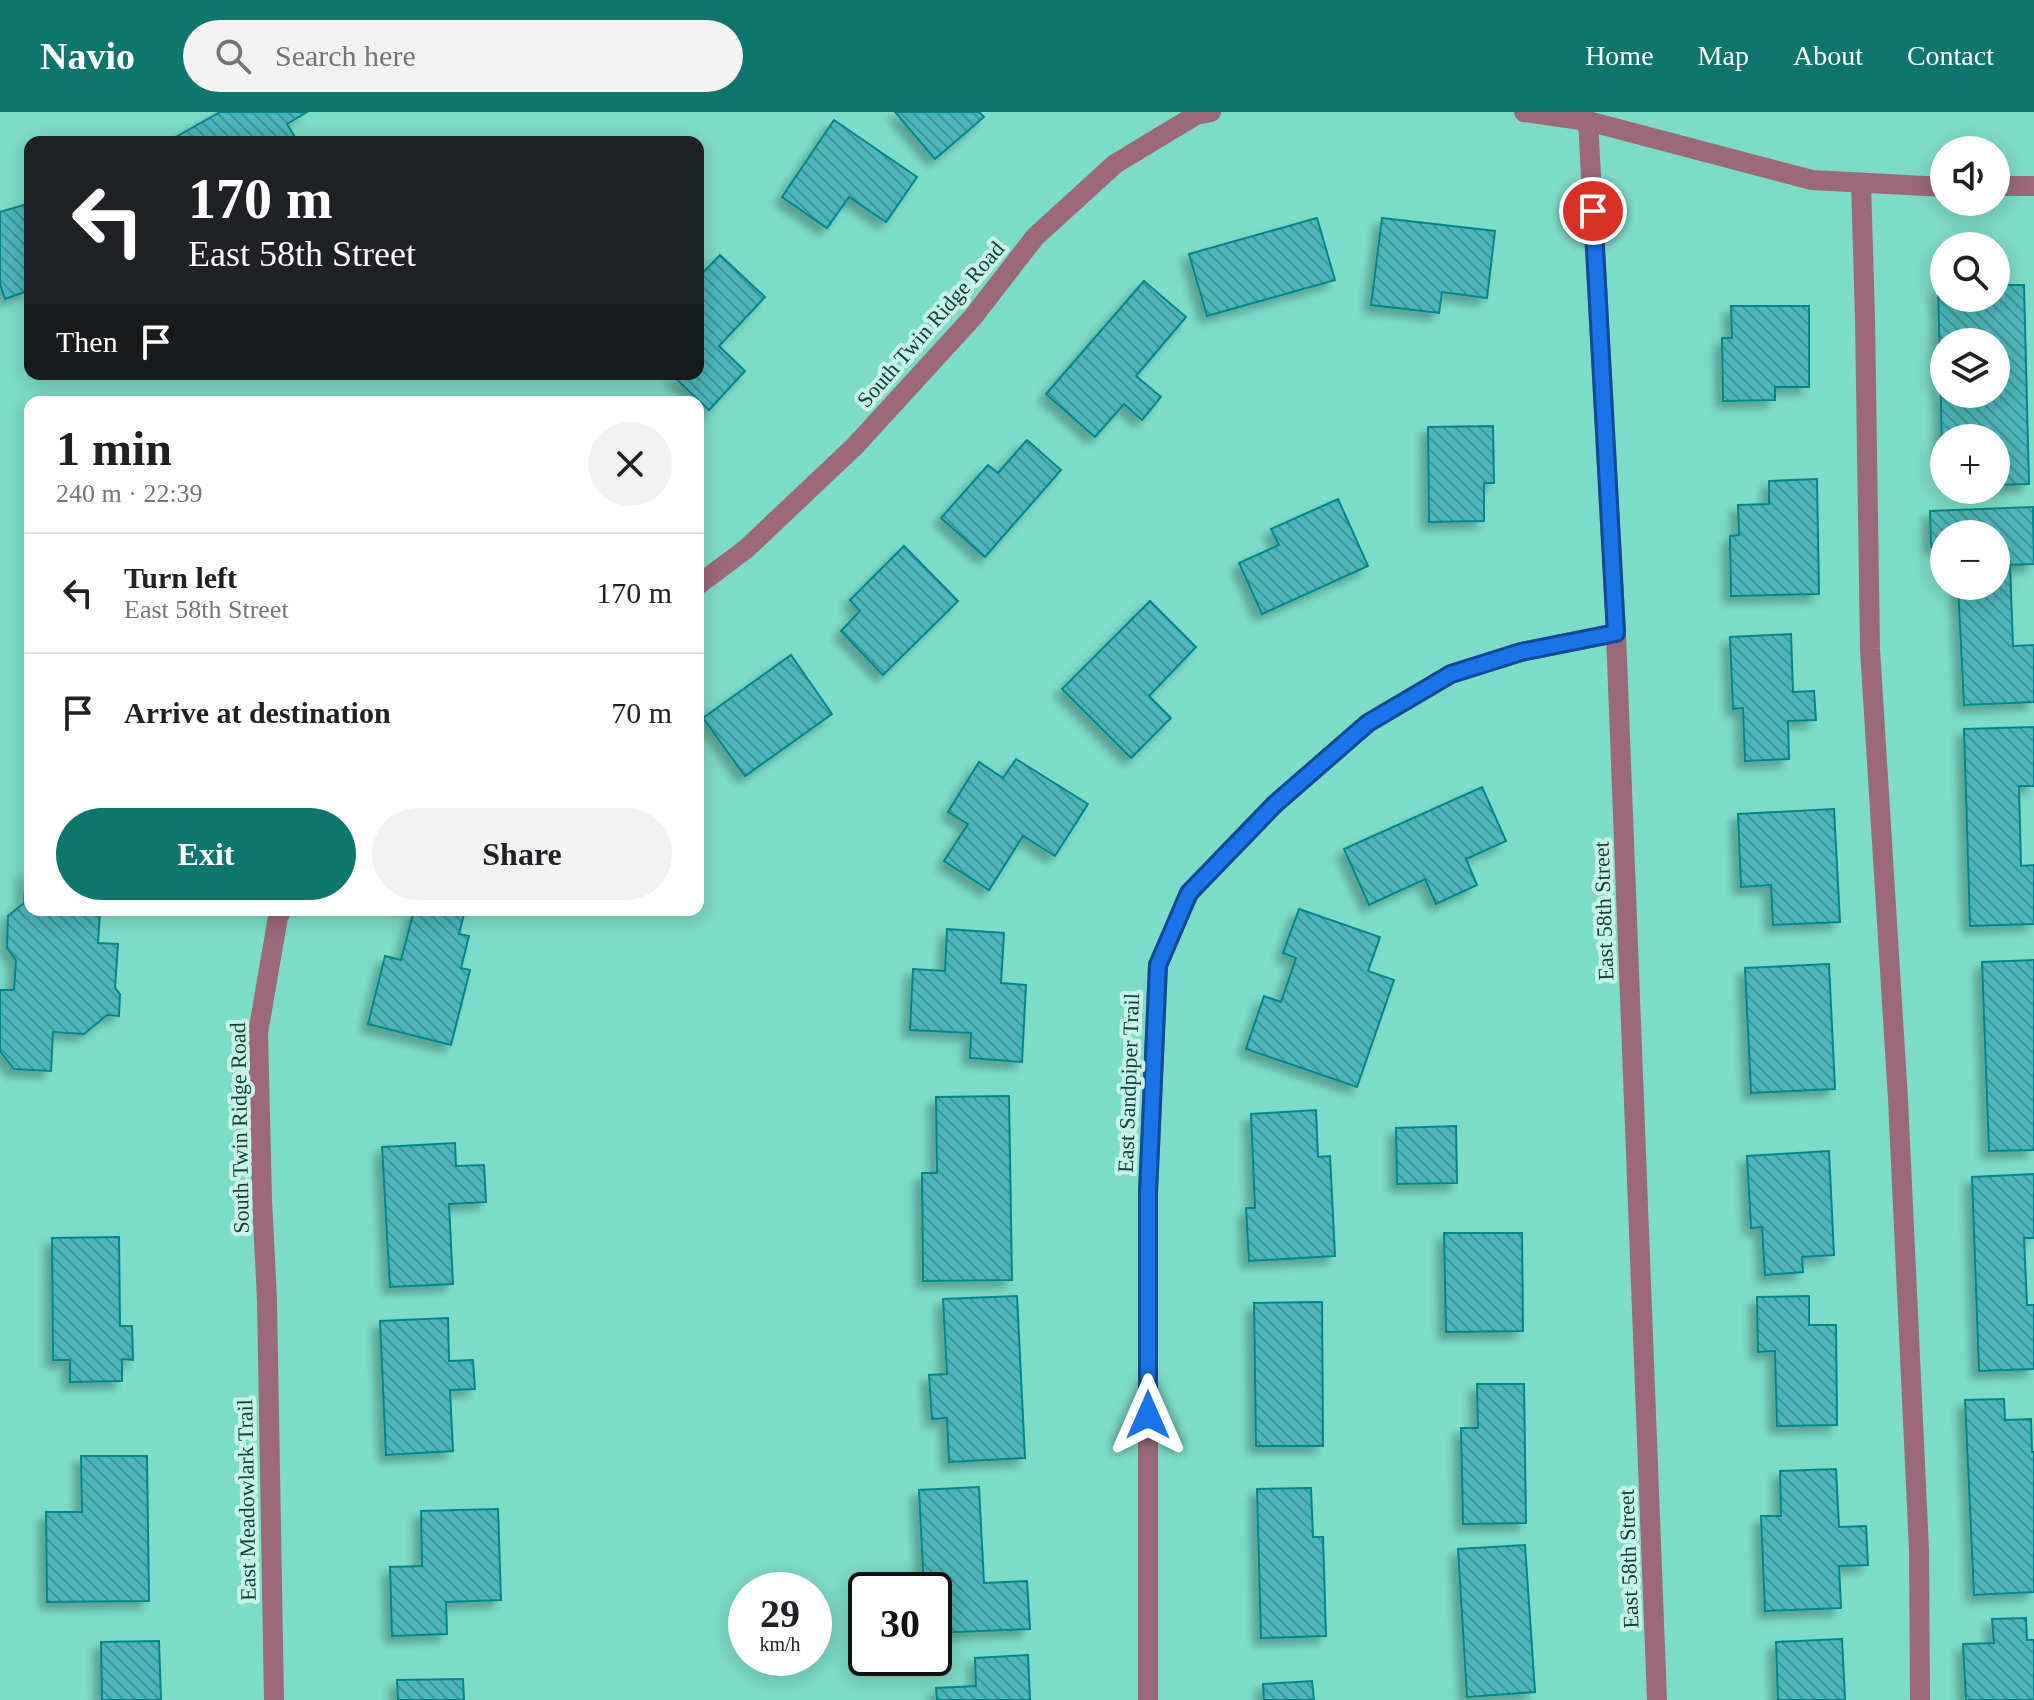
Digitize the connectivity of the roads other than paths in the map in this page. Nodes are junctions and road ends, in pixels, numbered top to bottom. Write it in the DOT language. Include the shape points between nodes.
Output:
graph roads {
  1 [pos="1211,112"];
  2 [pos="1524,112"];
  3 [pos="1588,121"];
  4 [pos="1861,183"];
  5 [pos="1930,186"];
  6 [pos="2010,186"];
  7 [pos="2034,186"];
  8 [pos="704,580"];
  9 [pos="1616,633"];
  10 [pos="279,916"];
  11 [pos="267,1300"];
  12 [pos="274,1700"];
  13 [pos="1148,1700"];
  14 [pos="1657,1700"];
  15 [pos="1920,1700"];
  1 -- 8 [label="street, South Twin Ridge Road" via="1196,115 1115,164 1035,237 973,317 855,446 746,549"];
  2 -- 3 [label="street"];
  3 -- 4 [label="street" via="1812,180"];
  3 -- 9 [label="street, East 58th Street"];
  4 -- 5 [label="street"];
  4 -- 15 [label="street" via="1870,649 1899,1115 1919,1550"];
  6 -- 7 [label="street"];
  9 -- 13 [label="street, East Sandpiper Trail" via="1521,652 1451,674 1368,723 1275,804 1189,893 1158,965 1157,980 1148,1193"];
  9 -- 14 [label="street, East 58th Street"];
  10 -- 11 [label="street, South Twin Ridge Road" via="258,1033"];
  11 -- 12 [label="street, East Meadowlark Trail"];
}
